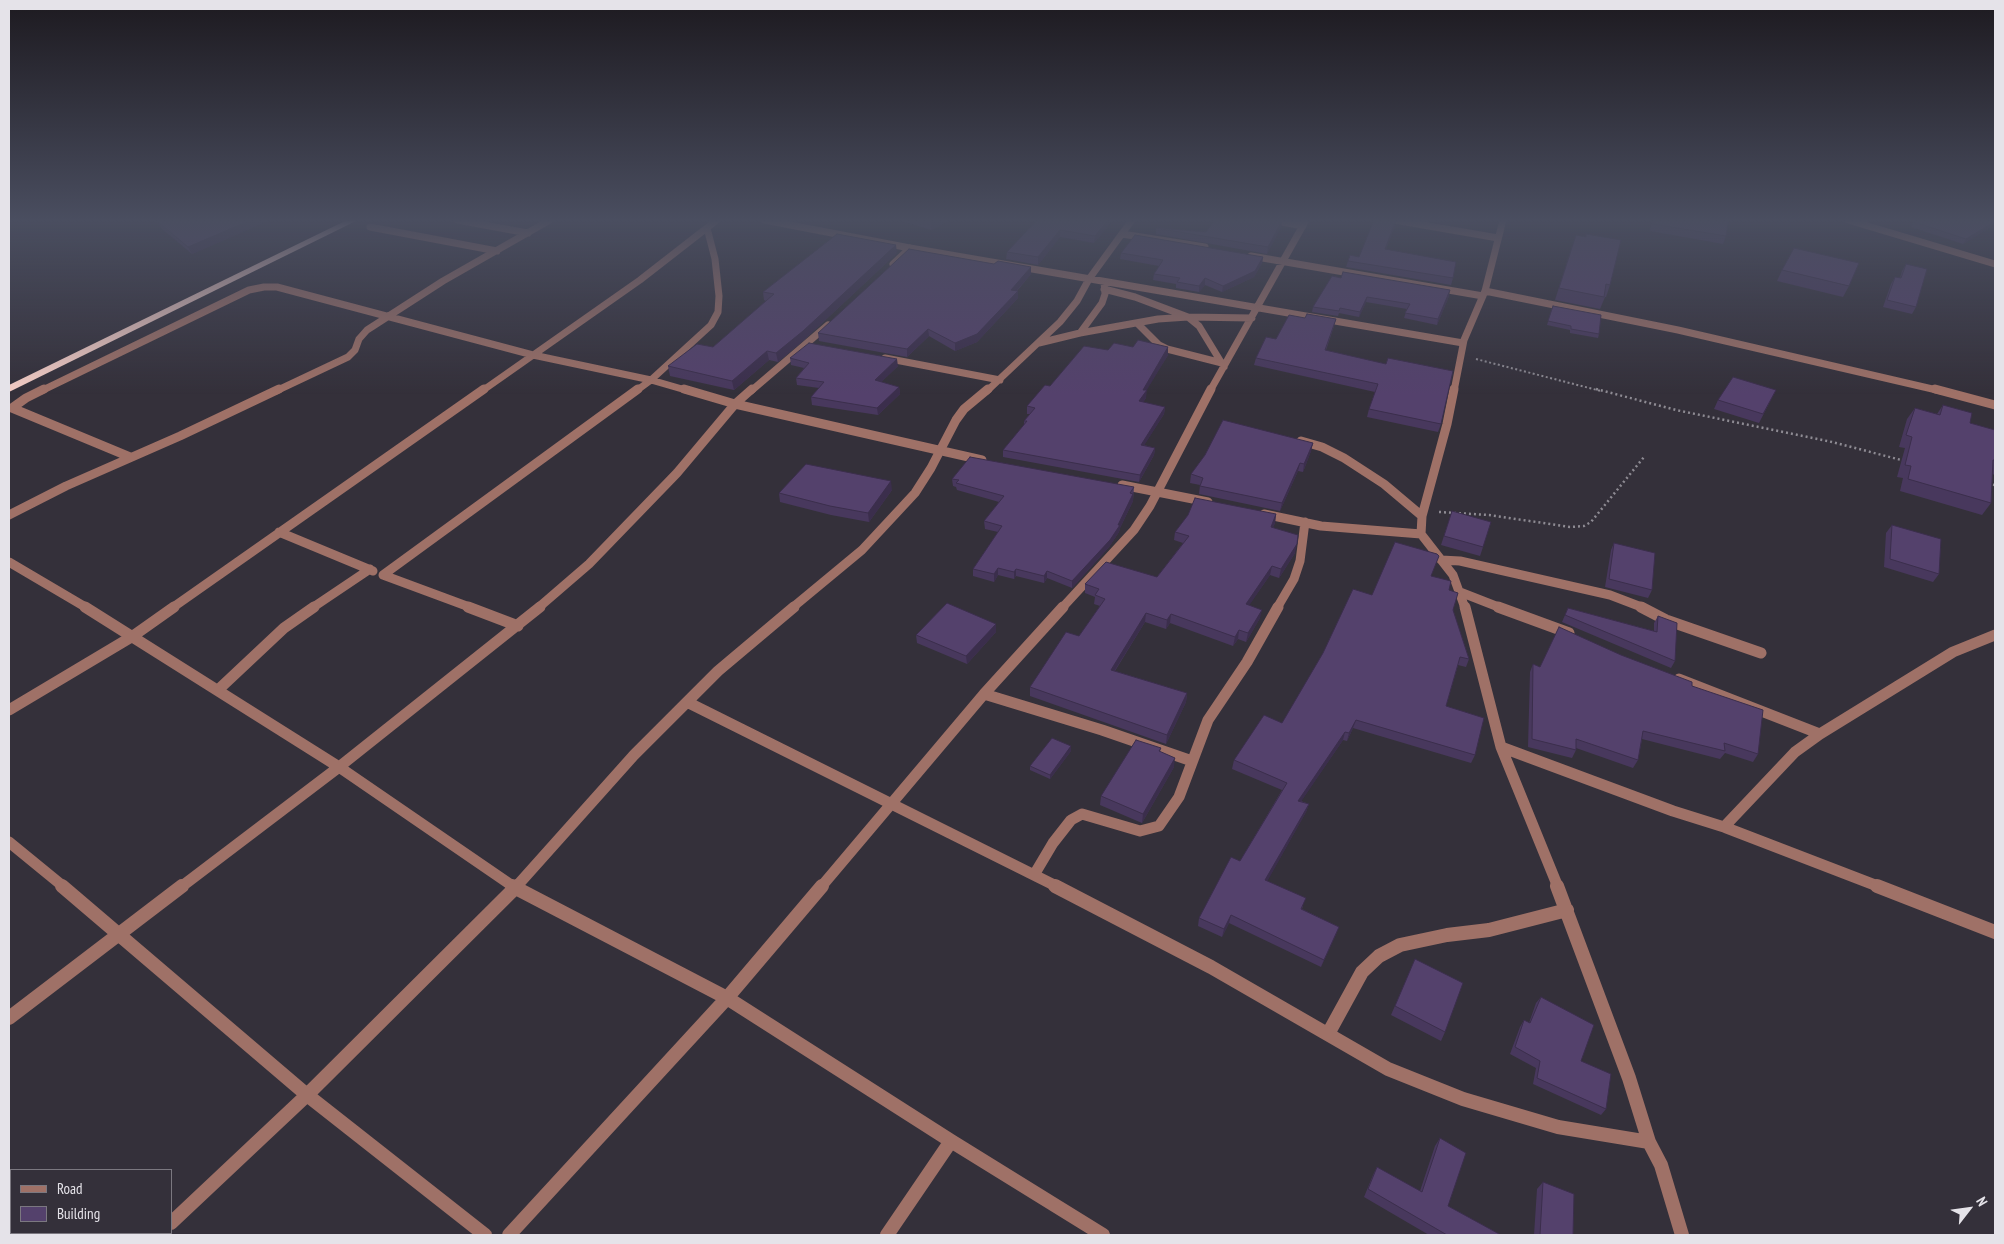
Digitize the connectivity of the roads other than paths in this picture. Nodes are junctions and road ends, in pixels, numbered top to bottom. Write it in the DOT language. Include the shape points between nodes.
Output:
graph roads {
  1 [pos="235,278"];
  2 [pos="451,278"];
  3 [pos="643,278"];
  4 [pos="718,278"];
  5 [pos="1084,278"];
  6 [pos="1274,278"];
  7 [pos="1387,278"];
  8 [pos="1488,278"];
  9 [pos="1089,279"];
  10 [pos="1104,285"];
  11 [pos="1484,294"];
  12 [pos="1255,313"];
  13 [pos="387,316"];
  14 [pos="837,316"];
  15 [pos="1188,317"];
  16 [pos="1137,323"];
  17 [pos="1080,333"];
  18 [pos="1038,344"];
  19 [pos="1462,349"];
  20 [pos="534,355"];
  21 [pos="875,356"];
  22 [pos="1223,365"];
  23 [pos="651,380"];
  24 [pos="1000,380"];
  25 [pos="9,389"];
  26 [pos="735,404"];
  27 [pos="1995,405"];
  28 [pos="1290,438"];
  29 [pos="940,450"];
  30 [pos="130,457"];
  31 [pos="991,462"];
  32 [pos="1111,483"];
  33 [pos="1157,492"];
  34 [pos="1222,505"];
  35 [pos="1423,512"];
  36 [pos="1259,513"];
  37 [pos="9,515"];
  38 [pos="1305,522"];
  39 [pos="279,532"];
  40 [pos="1421,534"];
  41 [pos="1442,560"];
  42 [pos="9,562"];
  43 [pos="370,569"];
  44 [pos="383,575"];
  45 [pos="1460,592"];
  46 [pos="518,626"];
  47 [pos="1995,635"];
  48 [pos="132,636"];
  49 [pos="1579,638"];
  50 [pos="1761,653"];
  51 [pos="1671,676"];
  52 [pos="218,690"];
  53 [pos="984,694"];
  54 [pos="687,702"];
  55 [pos="9,710"];
  56 [pos="1820,734"];
  57 [pos="1501,747"];
  58 [pos="1192,761"];
  59 [pos="339,767"];
  60 [pos="890,805"];
  61 [pos="1724,827"];
  62 [pos="9,842"];
  63 [pos="1034,875"];
  64 [pos="515,888"];
  65 [pos="1567,910"];
  66 [pos="1995,932"];
  67 [pos="120,933"];
  68 [pos="727,998"];
  69 [pos="9,1018"];
  70 [pos="1328,1034"];
  71 [pos="307,1095"];
  72 [pos="950,1141"];
  73 [pos="1649,1142"];
  74 [pos="172,1222"];
  75 [pos="486,1235"];
  76 [pos="509,1235"];
  77 [pos="887,1235"];
  78 [pos="1103,1235"];
  79 [pos="1682,1235"];
  1 -- 25 [label="highway"];
  2 -- 13 [label="street"];
  3 -- 20 [label="street"];
  4 -- 23 [label="street" via="718,312 711,325"];
  5 -- 9 [label="street"];
  6 -- 12 [label="street"];
  7 -- 11 [label="street"];
  8 -- 11 [label="street"];
  9 -- 10 [label="street"];
  9 -- 18 [label="street" via="1077,301"];
  10 -- 12 [label="street"];
  10 -- 15 [label="street"];
  10 -- 17 [label="street" via="1102,303"];
  11 -- 19 [label="street"];
  11 -- 27 [label="street" via="1678,330"];
  12 -- 15 [label="street"];
  12 -- 19 [label="street"];
  12 -- 22 [label="street"];
  13 -- 20 [label="street"];
  13 -- 30 [label="street" via="367,330 348,357"];
  13 -- 30 [label="street" via="277,287 248,290 26,398 12,408"];
  14 -- 26 [label="street" via="813,344"];
  15 -- 16 [label="street"];
  15 -- 22 [label="street" via="1198,326"];
  16 -- 17 [label="street"];
  16 -- 22 [label="street" via="1167,349"];
  17 -- 18 [label="street"];
  18 -- 24 [label="street"];
  19 -- 35 [label="street" via="1447,424"];
  20 -- 23 [label="street"];
  20 -- 39 [label="street"];
  21 -- 24 [label="street"];
  22 -- 33 [label="street"];
  23 -- 26 [label="street"];
  23 -- 44 [label="street"];
  24 -- 29 [label="street" via="964,409"];
  26 -- 29 [label="street"];
  26 -- 46 [label="street" via="677,472 589,564"];
  28 -- 35 [label="street" via="1322,446 1344,458"];
  29 -- 31 [label="street"];
  29 -- 54 [label="street" via="915,494 862,550 718,671"];
  30 -- 37 [label="street"];
  32 -- 33 [label="street"];
  33 -- 34 [label="street"];
  33 -- 53 [label="street" via="1134,530"];
  35 -- 40 [label="street"];
  36 -- 38 [label="street"];
  38 -- 40 [label="street"];
  38 -- 58 [label="street" via="1294,579 1247,662 1208,720"];
  39 -- 43 [label="street"];
  39 -- 48 [label="street"];
  40 -- 41 [label="street"];
  41 -- 45 [label="street" via="1454,575"];
  41 -- 50 [label="street" via="1460,561 1610,595 1666,620"];
  42 -- 48 [label="street"];
  43 -- 44 [label="street"];
  43 -- 52 [label="street" via="284,628"];
  44 -- 46 [label="street"];
  45 -- 49 [label="street"];
  45 -- 57 [label="street"];
  46 -- 59 [label="street"];
  47 -- 56 [label="street" via="1953,652"];
  48 -- 52 [label="street"];
  48 -- 55 [label="street"];
  51 -- 56 [label="street"];
  52 -- 59 [label="street"];
  53 -- 58 [label="street"];
  53 -- 60 [label="street"];
  54 -- 60 [label="street"];
  54 -- 64 [label="street" via="634,755"];
  56 -- 61 [label="street" via="1795,752"];
  57 -- 61 [label="street"];
  57 -- 65 [label="street"];
  58 -- 63 [label="street" via="1179,797 1159,826 1140,830 1082,814 1071,820"];
  59 -- 64 [label="street"];
  59 -- 67 [label="street"];
  60 -- 63 [label="street"];
  60 -- 68 [label="street"];
  61 -- 66 [label="street"];
  62 -- 67 [label="street"];
  63 -- 70 [label="street" via="1211,967"];
  64 -- 68 [label="street"];
  64 -- 71 [label="street"];
  65 -- 70 [label="street" via="1504,926 1400,945 1379,956 1362,972"];
  65 -- 73 [label="street"];
  67 -- 69 [label="street"];
  67 -- 71 [label="street"];
  68 -- 72 [label="street"];
  68 -- 76 [label="street"];
  70 -- 73 [label="street" via="1388,1069 1463,1100 1558,1127"];
  71 -- 74 [label="street"];
  71 -- 75 [label="street"];
  72 -- 77 [label="street"];
  72 -- 78 [label="street"];
  73 -- 79 [label="street" via="1661,1165"];
}
